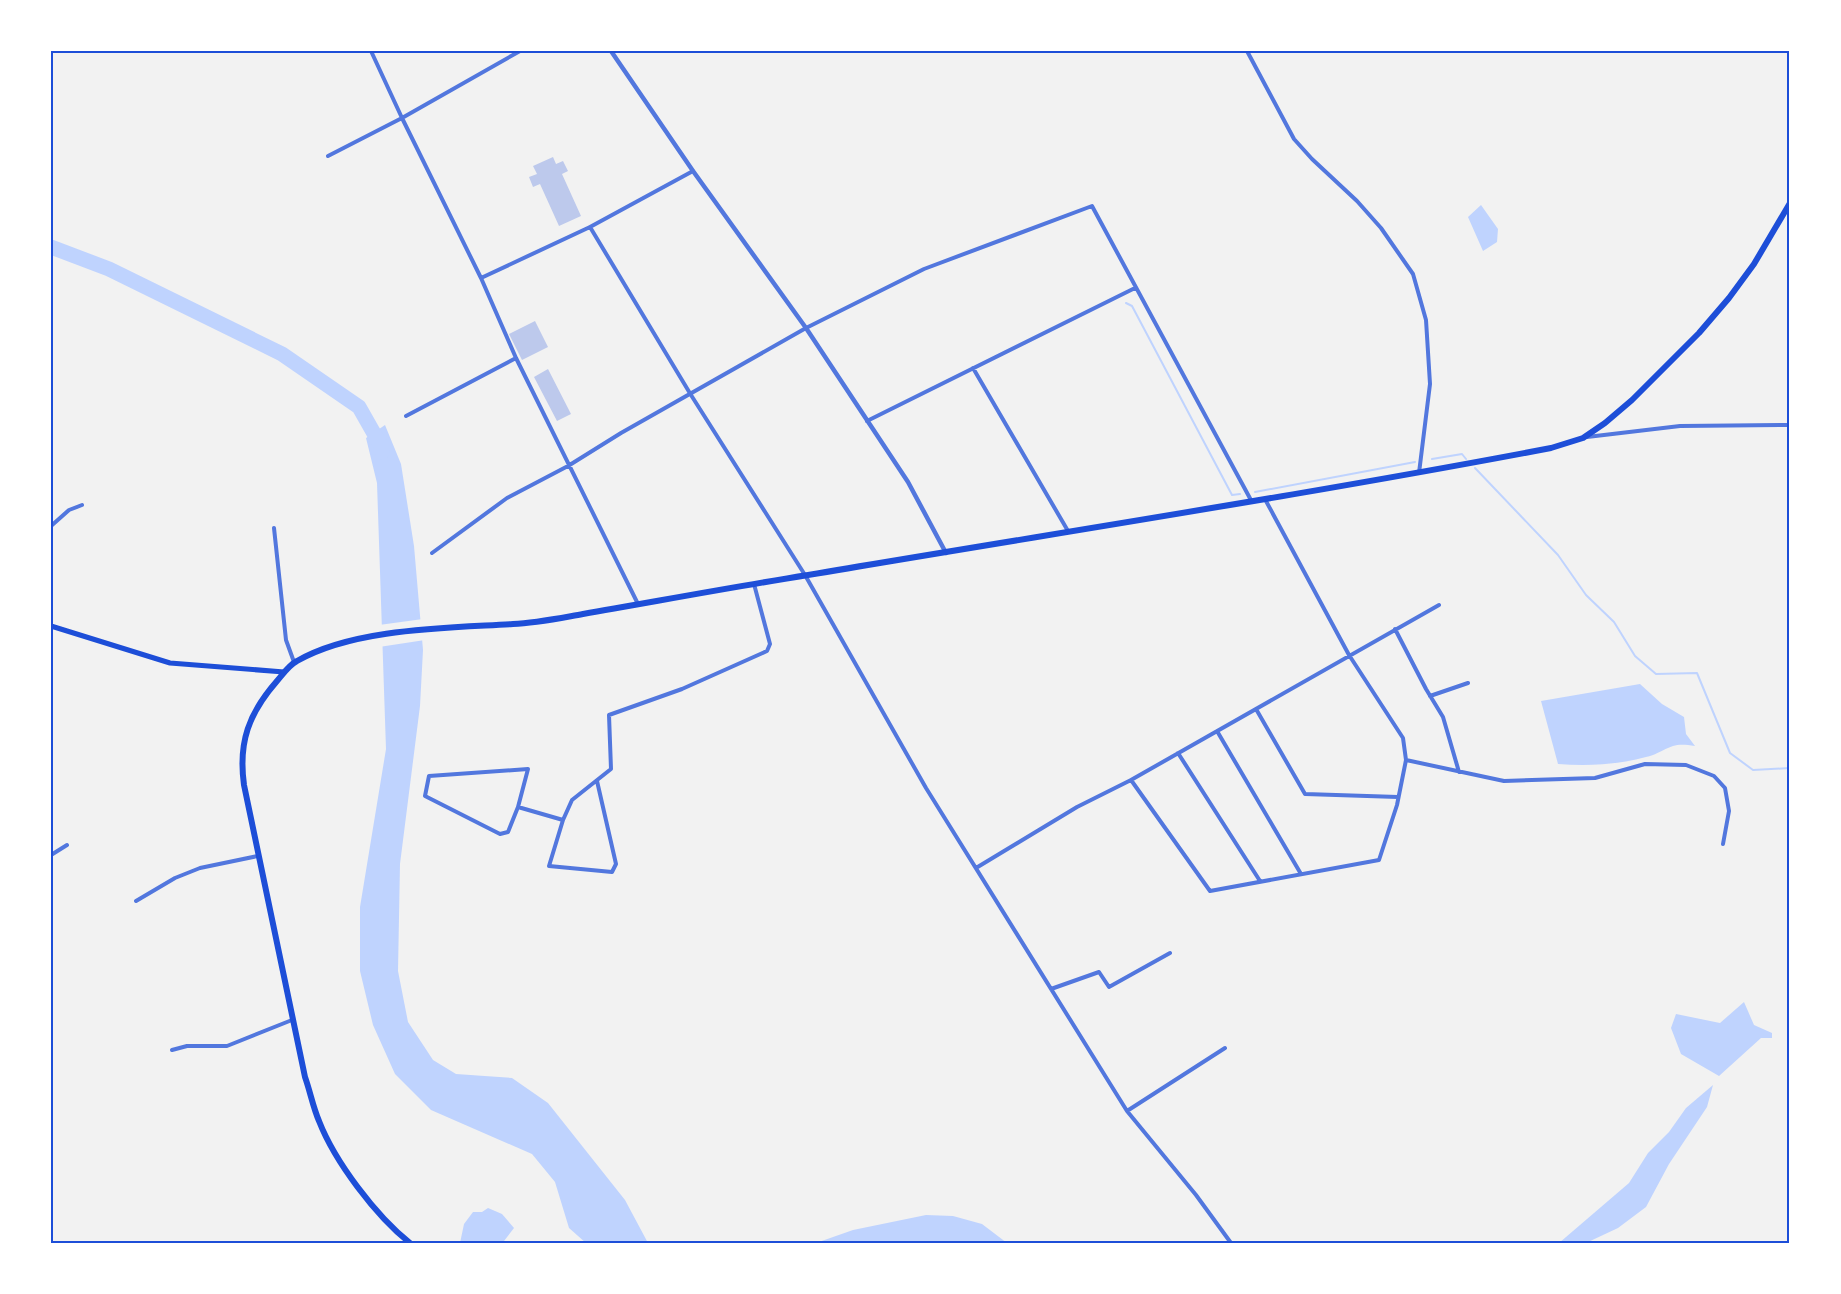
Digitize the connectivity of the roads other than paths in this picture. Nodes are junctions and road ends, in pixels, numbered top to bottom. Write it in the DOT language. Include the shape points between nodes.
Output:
graph roads {
  1 [pos="371,51"];
  2 [pos="520,51"];
  3 [pos="611,51"];
  4 [pos="1247,51"];
  5 [pos="402,118"];
  6 [pos="328,156"];
  7 [pos="693,171"];
  8 [pos="1790,203"];
  9 [pos="590,227"];
  10 [pos="481,278"];
  11 [pos="1135,288"];
  12 [pos="806,328"];
  13 [pos="516,358"];
  14 [pos="973,369"];
  15 [pos="691,395"];
  16 [pos="406,416"];
  17 [pos="867,421"];
  18 [pos="1790,425"];
  19 [pos="1583,438"];
  20 [pos="568,466"];
  21 [pos="1419,474"];
  22 [pos="1266,501"];
  23 [pos="1252,502"];
  24 [pos="82,505"];
  25 [pos="51,526"];
  26 [pos="274,528"];
  27 [pos="1069,533"];
  28 [pos="946,552"];
  29 [pos="432,553"];
  30 [pos="805,575"];
  31 [pos="754,584"];
  32 [pos="638,604"];
  33 [pos="1439,605"];
  34 [pos="51,626"];
  35 [pos="1395,629"];
  36 [pos="1349,655"];
  37 [pos="294,662"];
  38 [pos="284,672"];
  39 [pos="1468,683"];
  40 [pos="1430,696"];
  41 [pos="1256,709"];
  42 [pos="1217,731"];
  43 [pos="1178,753"];
  44 [pos="1406,760"];
  45 [pos="1459,772"];
  46 [pos="1131,780"];
  47 [pos="597,781"];
  48 [pos="1398,797"];
  49 [pos="518,807"];
  50 [pos="563,820"];
  51 [pos="1723,844"];
  52 [pos="67,845"];
  53 [pos="51,855"];
  54 [pos="259,856"];
  55 [pos="976,868"];
  56 [pos="1301,874"];
  57 [pos="1260,881"];
  58 [pos="136,901"];
  59 [pos="1170,953"];
  60 [pos="1051,989"];
  61 [pos="293,1019"];
  62 [pos="1225,1048"];
  63 [pos="172,1050"];
  64 [pos="1127,1111"];
  65 [pos="410,1243"];
  66 [pos="1231,1243"];
  1 -- 5 [label="street"];
  2 -- 5 [label="street"];
  3 -- 7 [label="street"];
  4 -- 21 [label="street" via="1294,139 1373,219 1413,274 1426,320 1430,384"];
  5 -- 6 [label="street"];
  5 -- 10 [label="street"];
  7 -- 9 [label="street"];
  7 -- 12 [label="street"];
  8 -- 19 [label="main road" via="1754,264 1699,333 1632,400"];
  9 -- 10 [label="street"];
  9 -- 15 [label="street"];
  10 -- 13 [label="street"];
  11 -- 12 [label="street" via="1092,206 924,269"];
  11 -- 14 [label="street"];
  11 -- 23 [label="street"];
  12 -- 15 [label="street"];
  12 -- 17 [label="street"];
  13 -- 16 [label="street"];
  13 -- 20 [label="street"];
  14 -- 17 [label="street"];
  14 -- 27 [label="street"];
  15 -- 20 [label="street"];
  15 -- 30 [label="street"];
  17 -- 28 [label="street" via="908,482"];
  18 -- 19 [label="street" via="1680,426"];
  19 -- 21 [label="main road"];
  20 -- 29 [label="street" via="507,498"];
  20 -- 32 [label="street"];
  21 -- 22 [label="main road"];
  22 -- 23 [label="main road"];
  22 -- 36 [label="street"];
  23 -- 27 [label="main road"];
  24 -- 25 [label="street" via="69,510"];
  26 -- 37 [label="street" via="286,640"];
  27 -- 28 [label="main road"];
  28 -- 30 [label="main road"];
  30 -- 31 [label="main road"];
  30 -- 55 [label="street"];
  31 -- 32 [label="main road"];
  31 -- 47 [label="street" via="770,644 767,651 682,689 609,715 611,769"];
  32 -- 37 [label="main road" via="518,624 431,628 368,638 331,646"];
  33 -- 35 [label="street"];
  34 -- 38 [label="main road" via="170,663"];
  35 -- 36 [label="street"];
  35 -- 40 [label="street"];
  36 -- 41 [label="street"];
  36 -- 44 [label="street" via="1404,738"];
  37 -- 38 [label="main road"];
  38 -- 54 [label="main road" via="252,714 241,762"];
  39 -- 40 [label="street"];
  40 -- 45 [label="street" via="1443,717"];
  41 -- 42 [label="street"];
  41 -- 48 [label="street" via="1305,794"];
  42 -- 43 [label="street"];
  42 -- 56 [label="street"];
  43 -- 46 [label="street"];
  43 -- 57 [label="street"];
  44 -- 45 [label="street"];
  44 -- 48 [label="street"];
  45 -- 51 [label="street" via="1504,781 1595,778 1645,764 1686,765 1714,776 1725,788 1729,811"];
  46 -- 55 [label="street" via="1077,807"];
  46 -- 57 [label="street" via="1210,891"];
  47 -- 50 [label="street" via="572,800"];
  47 -- 50 [label="street" via="616,864 612,872 549,866"];
  48 -- 56 [label="street" via="1379,860"];
  49 -- 49 [label="street" via="508,832 500,834 425,796 429,776 528,769"];
  49 -- 50 [label="street"];
  52 -- 53 [label="street"];
  54 -- 58 [label="street" via="200,868"];
  54 -- 61 [label="main road"];
  55 -- 60 [label="street"];
  56 -- 57 [label="street"];
  59 -- 60 [label="street" via="1109,987 1099,972"];
  60 -- 64 [label="street"];
  61 -- 63 [label="street" via="227,1046"];
  61 -- 65 [label="main road" via="319,1121 338,1158 367,1198"];
  62 -- 64 [label="street"];
  64 -- 66 [label="street"];
}
